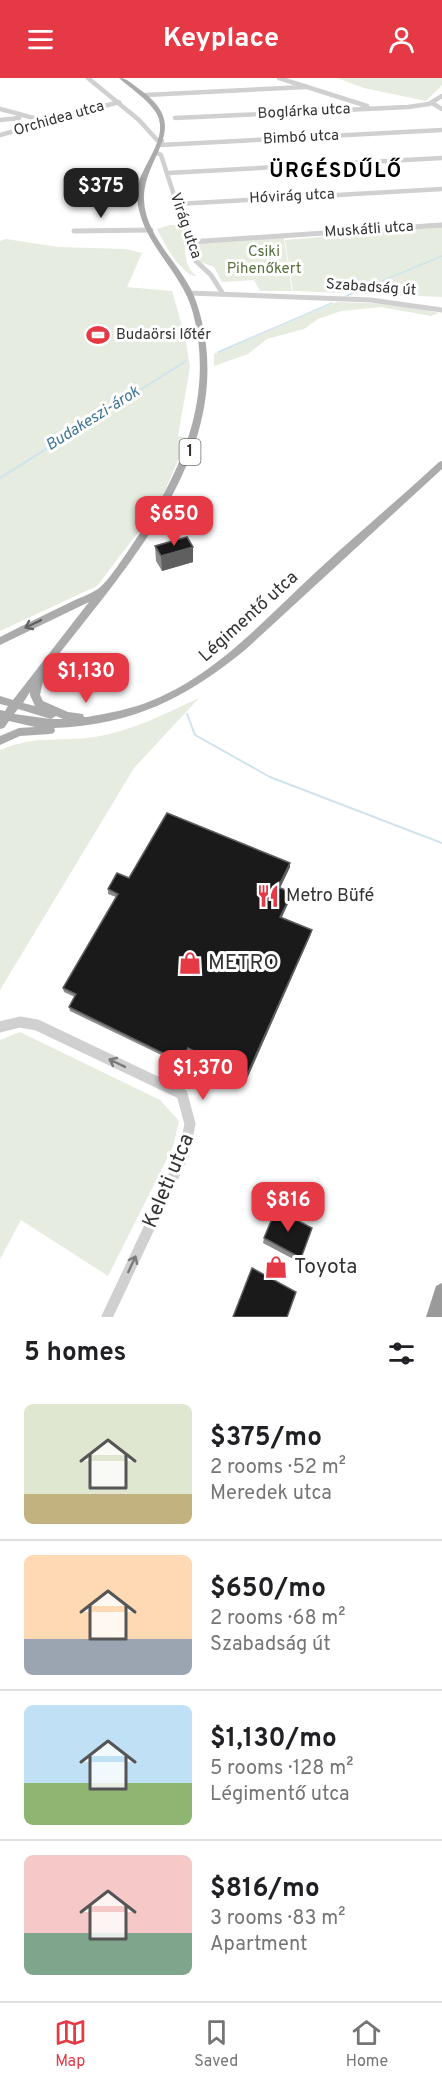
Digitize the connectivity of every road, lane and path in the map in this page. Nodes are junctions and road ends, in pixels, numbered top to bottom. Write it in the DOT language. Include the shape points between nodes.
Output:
graph roads {
  1 [pos="88,78"];
  2 [pos="121,78"];
  3 [pos="279,78"];
  4 [pos="306,87"];
  5 [pos="146,95"];
  6 [pos="442,96"];
  7 [pos="119,102"];
  8 [pos="432,103"];
  9 [pos="370,107"];
  10 [pos="0,109"];
  11 [pos="442,109"];
  12 [pos="26,117"];
  13 [pos="175,118"];
  14 [pos="0,120"];
  15 [pos="45,122"];
  16 [pos="442,130"];
  17 [pos="0,135"];
  18 [pos="161,143"];
  19 [pos="157,153"];
  20 [pos="442,158"];
  21 [pos="168,173"];
  22 [pos="442,189"];
  23 [pos="177,204"];
  24 [pos="442,225"];
  25 [pos="151,230"];
  26 [pos="74,231"];
  27 [pos="189,242"];
  28 [pos="189,293"];
  29 [pos="223,294"];
  30 [pos="442,303"];
  31 [pos="420,304"];
  32 [pos="442,310"];
  33 [pos="442,464"];
  34 [pos="105,589"];
  35 [pos="63,609"];
  36 [pos="81,619"];
  37 [pos="0,641"];
  38 [pos="40,674"];
  39 [pos="0,700"];
  40 [pos="15,705"];
  41 [pos="67,716"];
  42 [pos="2,718"];
  43 [pos="103,720"];
  44 [pos="0,741"];
  45 [pos="0,1027"];
  46 [pos="442,1292"];
  47 [pos="107,1317"];
  48 [pos="435,1317"];
  1 -- 7 [label="street"];
  2 -- 5 [label="main road"];
  3 -- 4 [label="street"];
  4 -- 5 [label="street"];
  4 -- 9 [label="street"];
  5 -- 18 [label="main road" via="162,118"];
  6 -- 8 [label="street"];
  7 -- 15 [label="street, Orchidea utca"];
  7 -- 18 [label="street"];
  8 -- 9 [label="street, Boglárka utca"];
  8 -- 11 [label="street"];
  9 -- 13 [label="street, Boglárka utca"];
  10 -- 12 [label="street"];
  12 -- 14 [label="street"];
  12 -- 15 [label="street"];
  15 -- 17 [label="street, Orchidea utca"];
  16 -- 18 [label="street, Bimbó utca"];
  18 -- 19 [label="main road, 1"];
  19 -- 21 [label="street, Virág utca"];
  19 -- 25 [label="main road, 1" via="140,192 142,211"];
  20 -- 21 [label="street"];
  21 -- 23 [label="street, Virág utca"];
  22 -- 23 [label="street, Hóvirág utca"];
  23 -- 27 [label="street, Virág utca"];
  24 -- 27 [label="street, Muskátli utca"];
  25 -- 26 [label="street"];
  25 -- 28 [label="main road, 1"];
  27 -- 29 [label="street, Virág utca" via="199,265 212,275"];
  28 -- 29 [label="street, Szabadság út"];
  28 -- 34 [label="main road, 1" via="201,333 203,356 201,407 194,442 156,519"];
  29 -- 31 [label="street, Szabadság út"];
  30 -- 31 [label="street"];
  31 -- 32 [label="street, Szabadság út"];
  33 -- 43 [label="main road, Légimentő utca" via="203,679 162,702"];
  34 -- 35 [label="main road"];
  34 -- 36 [label="main road, 1"];
  35 -- 36 [label="main road"];
  35 -- 37 [label="main road, one-way"];
  36 -- 38 [label="main road, 1"];
  38 -- 40 [label="main road, 1"];
  38 -- 41 [label="main road" via="36,700 44,708"];
  39 -- 40 [label="main road"];
  40 -- 41 [label="main road"];
  40 -- 42 [label="main road, 1"];
  41 -- 43 [label="main road"];
  42 -- 43 [label="main road, Légimentő utca" via="57,724"];
  43 -- 44 [label="main road" via="19,732"];
  47 -- 45 [label="street, Keleti utca, one-way" via="184,1154 192,1130 191,1110 182,1094 38,1025 20,1022"];
  46 -- 48 [label="highway"];
}
